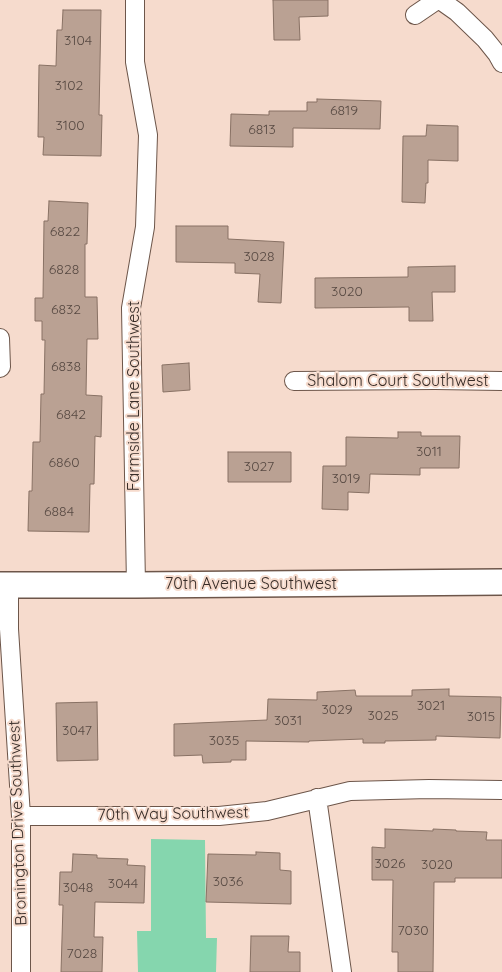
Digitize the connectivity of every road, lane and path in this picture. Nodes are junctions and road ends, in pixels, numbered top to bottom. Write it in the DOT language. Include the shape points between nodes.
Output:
graph roads {
  1 [pos="135,0"];
  2 [pos="439,0"];
  3 [pos="415,15"];
  4 [pos="502,63"];
  5 [pos="0,338"];
  6 [pos="0,368"];
  7 [pos="502,381"];
  8 [pos="294,382"];
  9 [pos="502,582"];
  10 [pos="5,585"];
  11 [pos="136,585"];
  12 [pos="502,790"];
  13 [pos="317,798"];
  14 [pos="21,816"];
  15 [pos="21,972"];
  16 [pos="342,972"];
  1 -- 11 [label="street, Farmside Lane Southwest" via="135,62 148,135 145,227 131,308"];
  2 -- 3 [label="street"];
  2 -- 4 [label="street" via="485,39"];
  5 -- 6 [label="street"];
  7 -- 8 [label="street, Shalom Court Southwest"];
  9 -- 11 [label="street, 70th Avenue Southwest"];
  10 -- 11 [label="street, 70th Avenue Southwest"];
  10 -- 14 [label="street, Bronington Drive Southwest"];
  12 -- 13 [label="street, 70th Way Southwest" via="350,791"];
  13 -- 14 [label="street, 70th Way Southwest" via="267,811 219,816"];
  13 -- 16 [label="street"];
  14 -- 15 [label="street, Bronington Drive Southwest"];
}
